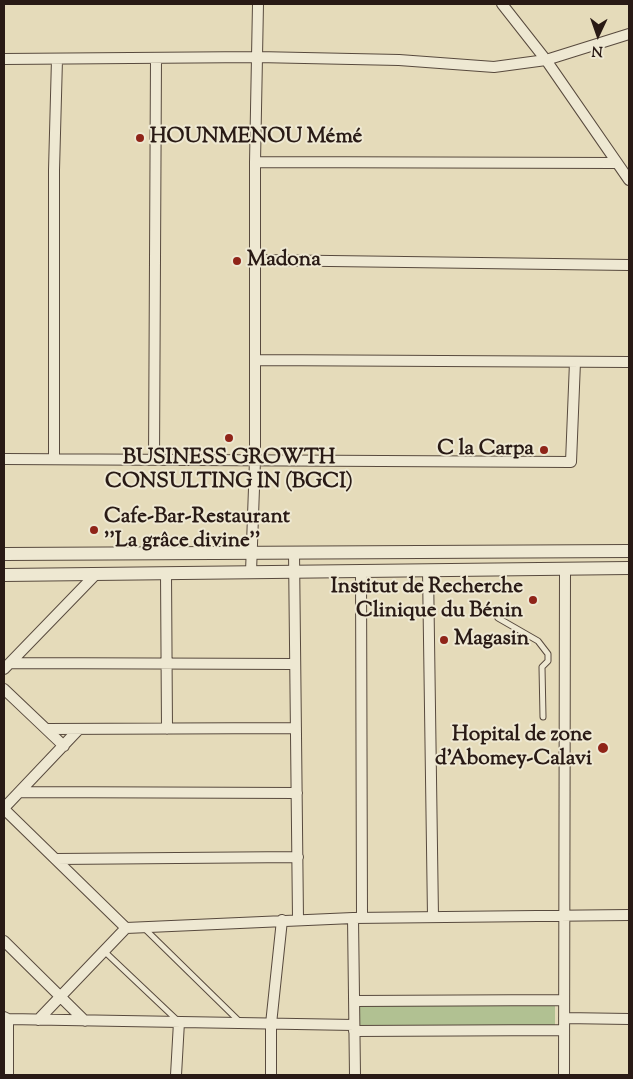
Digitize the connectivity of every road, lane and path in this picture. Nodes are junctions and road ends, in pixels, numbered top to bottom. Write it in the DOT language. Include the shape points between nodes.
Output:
graph roads {
  1 [pos="258,4"];
  2 [pos="502,4"];
  3 [pos="629,34"];
  4 [pos="257,57"];
  5 [pos="156,58"];
  6 [pos="4,59"];
  7 [pos="57,59"];
  8 [pos="546,60"];
  9 [pos="255,162"];
  10 [pos="616,163"];
  11 [pos="629,180"];
  12 [pos="256,260"];
  13 [pos="629,265"];
  14 [pos="255,360"];
  15 [pos="575,362"];
  16 [pos="629,362"];
  17 [pos="4,459"];
  18 [pos="54,459"];
  19 [pos="154,460"];
  20 [pos="255,460"];
  21 [pos="629,551"];
  22 [pos="252,552"];
  23 [pos="294,552"];
  24 [pos="4,554"];
  25 [pos="565,568"];
  26 [pos="629,568"];
  27 [pos="362,570"];
  28 [pos="428,570"];
  29 [pos="294,571"];
  30 [pos="251,572"];
  31 [pos="166,573"];
  32 [pos="4,574"];
  33 [pos="97,574"];
  34 [pos="498,618"];
  35 [pos="167,664"];
  36 [pos="295,664"];
  37 [pos="7,666"];
  38 [pos="4,689"];
  39 [pos="543,717"];
  40 [pos="296,728"];
  41 [pos="79,729"];
  42 [pos="167,729"];
  43 [pos="48,730"];
  44 [pos="64,746"];
  45 [pos="20,792"];
  46 [pos="297,793"];
  47 [pos="4,809"];
  48 [pos="298,858"];
  49 [pos="56,859"];
  50 [pos="629,915"];
  51 [pos="564,916"];
  52 [pos="432,917"];
  53 [pos="358,918"];
  54 [pos="298,919"];
  55 [pos="282,920"];
  56 [pos="142,926"];
  57 [pos="126,928"];
  58 [pos="4,941"];
  59 [pos="104,950"];
  60 [pos="60,996"];
  61 [pos="354,1000"];
  62 [pos="564,1000"];
  63 [pos="6,1018"];
  64 [pos="564,1018"];
  65 [pos="629,1019"];
  66 [pos="38,1020"];
  67 [pos="85,1021"];
  68 [pos="179,1022"];
  69 [pos="241,1023"];
  70 [pos="271,1024"];
  71 [pos="354,1028"];
  72 [pos="564,1030"];
  73 [pos="8,1075"];
  74 [pos="176,1075"];
  75 [pos="271,1075"];
  76 [pos="355,1075"];
  77 [pos="564,1075"];
  1 -- 4 [label="street"];
  2 -- 8 [label="street"];
  3 -- 8 [label="street"];
  4 -- 5 [label="street"];
  4 -- 8 [label="street" via="399,60 494,67"];
  4 -- 9 [label="street"];
  5 -- 7 [label="street"];
  5 -- 19 [label="street"];
  6 -- 7 [label="street"];
  7 -- 18 [label="street"];
  8 -- 10 [label="street"];
  9 -- 10 [label="street"];
  9 -- 12 [label="street"];
  10 -- 11 [label="street"];
  12 -- 13 [label="street"];
  12 -- 14 [label="street"];
  14 -- 15 [label="street"];
  14 -- 20 [label="street"];
  15 -- 16 [label="street"];
  15 -- 20 [label="street" via="571,462"];
  17 -- 18 [label="street"];
  18 -- 19 [label="street"];
  19 -- 20 [label="street"];
  20 -- 22 [label="street"];
  21 -- 23 [label="street"];
  22 -- 23 [label="street"];
  22 -- 24 [label="street"];
  22 -- 30 [label="street"];
  23 -- 29 [label="street"];
  25 -- 26 [label="street"];
  25 -- 28 [label="street"];
  25 -- 51 [label="street"];
  27 -- 28 [label="street"];
  27 -- 29 [label="street"];
  27 -- 53 [label="street"];
  28 -- 52 [label="street"];
  29 -- 30 [label="street"];
  29 -- 36 [label="street"];
  30 -- 31 [label="street"];
  31 -- 33 [label="street"];
  31 -- 35 [label="street"];
  32 -- 33 [label="street"];
  33 -- 37 [label="street"];
  34 -- 39 [label="lane" via="538,641 548,654 548,662 542,667"];
  35 -- 36 [label="street"];
  35 -- 37 [label="street"];
  35 -- 42 [label="street"];
  36 -- 40 [label="street"];
  38 -- 43 [label="street"];
  40 -- 42 [label="street"];
  40 -- 46 [label="street"];
  41 -- 42 [label="street"];
  41 -- 43 [label="street"];
  41 -- 44 [label="street"];
  43 -- 44 [label="street"];
  44 -- 45 [label="street"];
  45 -- 46 [label="street"];
  45 -- 47 [label="street"];
  46 -- 48 [label="street"];
  47 -- 49 [label="street"];
  48 -- 49 [label="street"];
  48 -- 54 [label="street"];
  49 -- 57 [label="street"];
  50 -- 51 [label="street"];
  51 -- 52 [label="street"];
  51 -- 62 [label="street"];
  52 -- 53 [label="street"];
  53 -- 54 [label="street"];
  53 -- 61 [label="street"];
  54 -- 55 [label="street"];
  55 -- 56 [label="street"];
  55 -- 70 [label="street"];
  56 -- 57 [label="street"];
  56 -- 69 [label="lane"];
  57 -- 59 [label="street"];
  58 -- 60 [label="street"];
  59 -- 60 [label="street"];
  59 -- 68 [label="lane"];
  60 -- 66 [label="street"];
  60 -- 67 [label="street"];
  61 -- 62 [label="street"];
  61 -- 71 [label="street"];
  62 -- 64 [label="street"];
  63 -- 66 [label="street"];
  63 -- 73 [label="street"];
  64 -- 65 [label="street"];
  64 -- 72 [label="street"];
  66 -- 67 [label="street"];
  67 -- 68 [label="street"];
  68 -- 69 [label="street"];
  68 -- 74 [label="street"];
  69 -- 70 [label="street"];
  70 -- 71 [label="street"];
  70 -- 75 [label="street"];
  71 -- 72 [label="street"];
  71 -- 76 [label="street"];
  72 -- 77 [label="street"];
}
